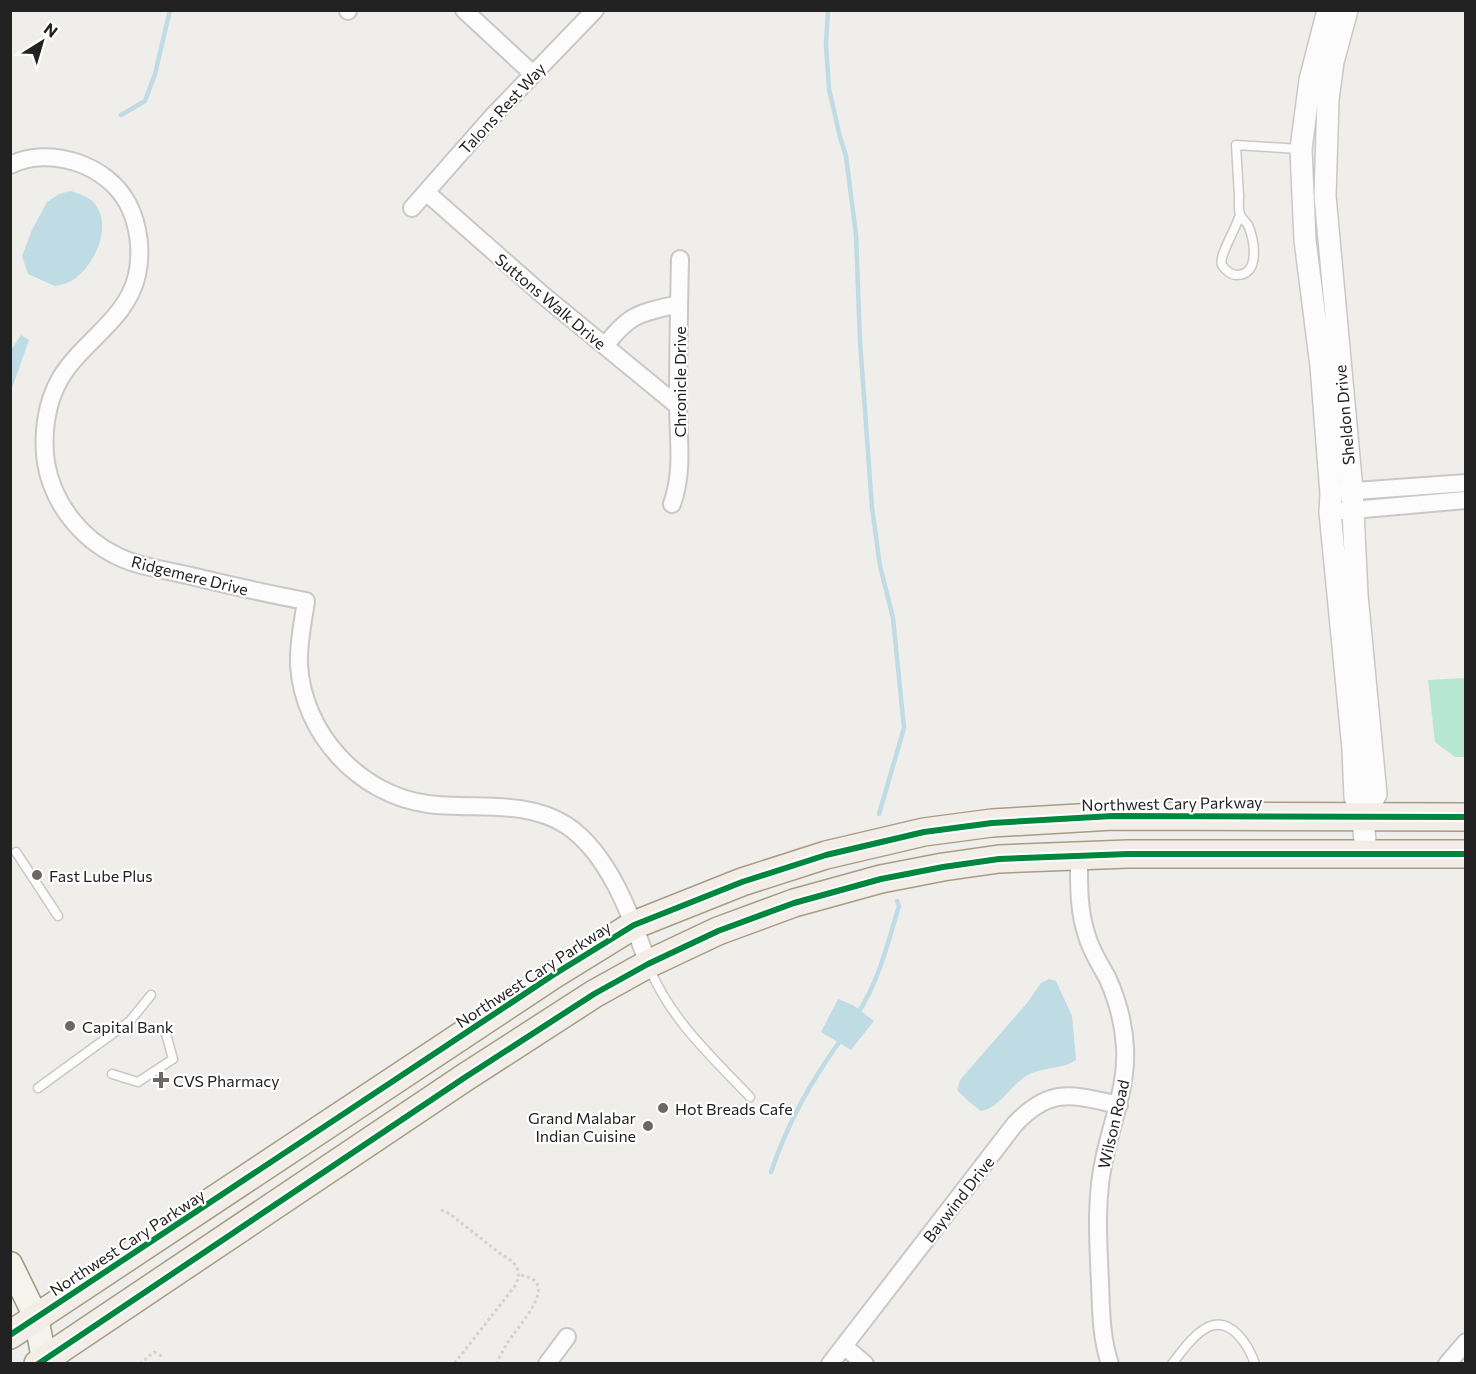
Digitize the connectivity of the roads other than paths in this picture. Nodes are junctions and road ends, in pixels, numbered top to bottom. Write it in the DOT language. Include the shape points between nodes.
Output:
graph roads {
  1 [pos="464,10"];
  2 [pos="595,10"];
  3 [pos="1328,10"];
  4 [pos="1347,10"];
  5 [pos="532,74"];
  6 [pos="1301,149"];
  7 [pos="10,165"];
  8 [pos="426,192"];
  9 [pos="412,208"];
  10 [pos="1239,214"];
  11 [pos="680,259"];
  12 [pos="679,304"];
  13 [pos="605,346"];
  14 [pos="678,406"];
  15 [pos="1466,483"];
  16 [pos="1466,500"];
  17 [pos="1341,502"];
  18 [pos="672,504"];
  19 [pos="1466,817"];
  20 [pos="1363,818"];
  21 [pos="16,852"];
  22 [pos="1366,854"];
  23 [pos="1466,854"];
  24 [pos="1079,855"];
  25 [pos="58,916"];
  26 [pos="634,925"];
  27 [pos="648,964"];
  28 [pos="151,995"];
  29 [pos="166,1034"];
  30 [pos="112,1074"];
  31 [pos="38,1088"];
  32 [pos="750,1097"];
  33 [pos="1119,1105"];
  34 [pos="10,1264"];
  35 [pos="36,1317"];
  36 [pos="11,1334"];
  37 [pos="567,1337"];
  38 [pos="1466,1341"];
  39 [pos="844,1347"];
  40 [pos="42,1362"];
  41 [pos="550,1362"];
  42 [pos="830,1364"];
  43 [pos="865,1364"];
  44 [pos="1110,1364"];
  45 [pos="1172,1364"];
  46 [pos="1255,1364"];
  47 [pos="1447,1364"];
  1 -- 5 [label="street"];
  2 -- 5 [label="street, Talons Rest Way"];
  3 -- 6 [label="street, Sheldon Drive" via="1310,80"];
  4 -- 17 [label="street, Sheldon Drive" via="1332,62 1325,196"];
  5 -- 8 [label="street, Talons Rest Way"];
  6 -- 10 [label="lane" via="1236,146"];
  6 -- 17 [label="street, Sheldon Drive" via="1305,240"];
  7 -- 26 [label="street, Ridgemere Drive" via="50,156 95,171 128,204 139,237 138,272 130,295 120,312 60,379 50,405 45,459 61,507 86,536 117,556 145,566 306,602 299,650 302,685 314,720 336,754 367,780 410,800 530,810 565,825 595,852"];
  8 -- 9 [label="street, Talons Rest Way"];
  8 -- 13 [label="street, Suttons Walk Drive"];
  10 -- 10 [label="lane" via="1251,234 1254,260 1245,273 1236,275 1228,272 1221,257 1238,225"];
  11 -- 12 [label="street, Chronicle Drive"];
  12 -- 13 [label="street" via="641,313 621,326"];
  12 -- 14 [label="street, Chronicle Drive"];
  13 -- 14 [label="street, Suttons Walk Drive"];
  14 -- 18 [label="street, Chronicle Drive" via="680,465"];
  15 -- 17 [label="street"];
  16 -- 17 [label="street"];
  17 -- 20 [label="street, Sheldon Drive" via="1355,797"];
  19 -- 20 [label="main road, Northwest Cary Parkway"];
  20 -- 22 [label="street, Sheldon Drive"];
  20 -- 26 [label="main road, Northwest Cary Parkway" via="1113,816 993,823 924,832 815,858"];
  21 -- 25 [label="lane"];
  22 -- 23 [label="main road"];
  22 -- 24 [label="main road"];
  24 -- 27 [label="main road" via="943,867 860,885 794,903 718,931"];
  24 -- 33 [label="street, Wilson Road" via="1083,921 1122,1022 1125,1048"];
  26 -- 27 [label="street"];
  26 -- 35 [label="main road, Northwest Cary Parkway"];
  27 -- 32 [label="lane" via="683,1026"];
  27 -- 40 [label="main road" via="464,1078"];
  28 -- 31 [label="lane" via="130,1021"];
  29 -- 30 [label="lane" via="172,1059 138,1082"];
  33 -- 39 [label="street, Baywind Drive" via="1075,1096 1057,1097 1028,1111"];
  33 -- 44 [label="street, Wilson Road" via="1105,1155 1098,1208 1101,1315"];
  34 -- 35 [label="main road"];
  35 -- 36 [label="main road, Northwest Cary Parkway"];
  35 -- 40 [label="main road"];
  36 -- 40 [label="main road"];
  37 -- 41 [label="street"];
  38 -- 47 [label="street"];
  39 -- 42 [label="street, Baywind Drive"];
  39 -- 43 [label="street"];
  45 -- 46 [label="lane" via="1200,1333 1220,1325 1245,1342"];
}
